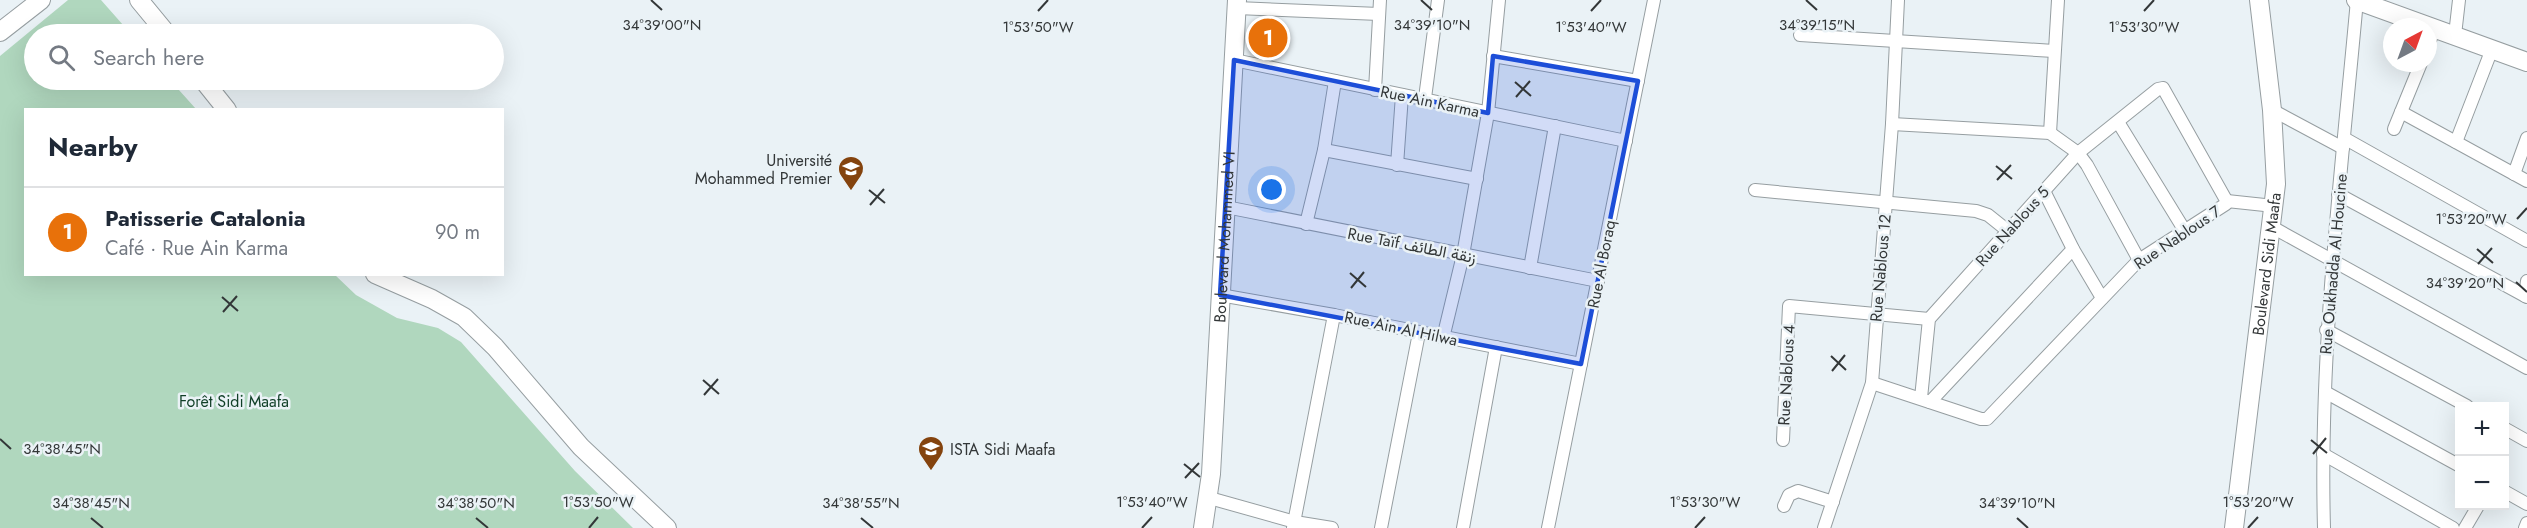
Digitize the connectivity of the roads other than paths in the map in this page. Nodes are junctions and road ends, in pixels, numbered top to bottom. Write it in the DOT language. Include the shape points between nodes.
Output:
graph roads {
  1 [pos="41,0"];
  2 [pos="139,0"];
  3 [pos="1380,0"];
  4 [pos="1438,0"];
  5 [pos="1499,0"];
  6 [pos="1654,0"];
  7 [pos="1898,0"];
  8 [pos="2058,0"];
  9 [pos="2259,0"];
  10 [pos="2356,0"];
  11 [pos="2459,0"];
  12 [pos="1237,4"];
  13 [pos="1379,14"];
  14 [pos="2393,18"];
  15 [pos="159,24"];
  16 [pos="0,32"];
  17 [pos="1800,35"];
  18 [pos="2455,35"];
  19 [pos="2437,37"];
  20 [pos="1895,40"];
  21 [pos="2492,49"];
  22 [pos="2054,51"];
  23 [pos="1493,56"];
  24 [pos="1234,60"];
  25 [pos="2527,62"];
  26 [pos="2417,72"];
  27 [pos="1335,81"];
  28 [pos="1638,81"];
  29 [pos="2162,88"];
  30 [pos="211,90"];
  31 [pos="1375,90"];
  32 [pos="1402,95"];
  33 [pos="1425,98"];
  34 [pos="225,108"];
  35 [pos="2272,110"];
  36 [pos="2401,112"];
  37 [pos="1488,113"];
  38 [pos="2118,122"];
  39 [pos="1892,124"];
  40 [pos="1555,126"];
  41 [pos="2394,129"];
  42 [pos="2050,133"];
  43 [pos="2527,138"];
  44 [pos="1626,141"];
  45 [pos="2456,142"];
  46 [pos="2344,143"];
  47 [pos="1324,150"];
  48 [pos="2078,153"];
  49 [pos="1397,165"];
  50 [pos="2514,174"];
  51 [pos="1477,179"];
  52 [pos="2527,181"];
  53 [pos="1755,190"];
  54 [pos="2044,191"];
  55 [pos="2338,194"];
  56 [pos="2227,201"];
  57 [pos="1886,204"];
  58 [pos="2274,206"];
  59 [pos="1226,207"];
  60 [pos="1306,224"];
  61 [pos="2272,226"];
  62 [pos="2008,231"];
  63 [pos="2185,231"];
  64 [pos="2527,241"];
  65 [pos="2073,249"];
  66 [pos="1463,255"];
  67 [pos="2332,259"];
  68 [pos="2139,260"];
  69 [pos="1530,268"];
  70 [pos="380,276"];
  71 [pos="1598,281"];
  72 [pos="2527,281"];
  73 [pos="1220,295"];
  74 [pos="2526,296"];
  75 [pos="2102,298"];
  76 [pos="1876,313"];
  77 [pos="1334,315"];
  78 [pos="1929,319"];
  79 [pos="2326,330"];
  80 [pos="1419,333"];
  81 [pos="1443,338"];
  82 [pos="1496,347"];
  83 [pos="1581,364"];
  84 [pos="2527,368"];
  85 [pos="1872,383"];
  86 [pos="2325,392"];
  87 [pos="1925,400"];
  88 [pos="2460,402"];
  89 [pos="2509,430"];
  90 [pos="1783,440"];
  91 [pos="2527,441"];
  92 [pos="2323,454"];
  93 [pos="2455,463"];
  94 [pos="2509,493"];
  95 [pos="1211,498"];
  96 [pos="1833,502"];
  97 [pos="2527,504"];
  98 [pos="1784,506"];
  99 [pos="2476,510"];
  100 [pos="2527,523"];
  101 [pos="1294,525"];
  102 [pos="667,528"];
  103 [pos="1203,528"];
  104 [pos="1215,528"];
  105 [pos="1332,528"];
  106 [pos="1381,528"];
  107 [pos="1463,528"];
  108 [pos="1548,528"];
  109 [pos="1824,528"];
  110 [pos="2234,528"];
  111 [pos="2324,528"];
  112 [pos="2453,528"];
  113 [pos="2465,528"];
  114 [pos="2525,528"];
  1 -- 16 [label="street"];
  2 -- 15 [label="street"];
  3 -- 13 [label="street"];
  4 -- 33 [label="street"];
  5 -- 23 [label="street"];
  6 -- 28 [label="street, Rue Al Boraq"];
  7 -- 20 [label="street, Rue Nablous 12"];
  8 -- 22 [label="street"];
  9 -- 35 [label="street, Boulevard Sidi Maafa"];
  10 -- 14 [label="street"];
  10 -- 46 [label="street, Rue Oukhadda Al Houcine"];
  11 -- 18 [label="street"];
  12 -- 13 [label="street"];
  12 -- 24 [label="street, Boulevard Mohammed VI"];
  13 -- 31 [label="street"];
  17 -- 20 [label="street"];
  18 -- 19 [label="street"];
  18 -- 21 [label="street"];
  20 -- 22 [label="street"];
  20 -- 39 [label="street, Rue Nablous 12"];
  21 -- 25 [label="street"];
  21 -- 45 [label="street"];
  22 -- 42 [label="street"];
  23 -- 28 [label="street"];
  23 -- 37 [label="street"];
  24 -- 27 [label="street, Rue Ain Karma"];
  24 -- 59 [label="street, Boulevard Mohammed VI"];
  26 -- 36 [label="street"];
  27 -- 31 [label="street, Rue Ain Karma"];
  27 -- 47 [label="street"];
  28 -- 44 [label="street, Rue Al Boraq"];
  29 -- 38 [label="street, Rue Nablous 5"];
  29 -- 56 [label="street, Rue Nablous 7"];
  30 -- 34 [label="street"];
  31 -- 32 [label="street, Rue Ain Karma"];
  32 -- 33 [label="street, Rue Ain Karma"];
  32 -- 49 [label="street"];
  33 -- 37 [label="street, Rue Ain Karma"];
  35 -- 46 [label="street"];
  35 -- 58 [label="street, Boulevard Sidi Maafa"];
  36 -- 41 [label="street"];
  36 -- 45 [label="street"];
  37 -- 40 [label="street, Rue Ain Karma"];
  37 -- 51 [label="street"];
  38 -- 48 [label="street, Rue Nablous 5"];
  38 -- 63 [label="street"];
  39 -- 42 [label="street"];
  39 -- 57 [label="street, Rue Nablous 12"];
  40 -- 44 [label="street, Rue Ain Karma"];
  40 -- 69 [label="street"];
  42 -- 48 [label="street"];
  43 -- 50 [label="street"];
  44 -- 71 [label="street, Rue Al Boraq"];
  45 -- 50 [label="street"];
  46 -- 55 [label="street, Rue Oukhadda Al Houcine"];
  46 -- 64 [label="street"];
  47 -- 49 [label="street"];
  47 -- 60 [label="street"];
  48 -- 54 [label="street, Rue Nablous 5"];
  48 -- 68 [label="street"];
  49 -- 51 [label="street"];
  50 -- 52 [label="street"];
  51 -- 66 [label="street"];
  53 -- 57 [label="street"];
  54 -- 62 [label="street, Rue Nablous 5"];
  54 -- 65 [label="street"];
  55 -- 67 [label="street, Rue Oukhadda Al Houcine"];
  55 -- 74 [label="street"];
  56 -- 58 [label="street"];
  56 -- 63 [label="street, Rue Nablous 7"];
  57 -- 62 [label="street" via="1983,212"];
  57 -- 76 [label="street, Rue Nablous 12"];
  58 -- 61 [label="street, Boulevard Sidi Maafa"];
  59 -- 60 [label="street, Rue Taïf زنقة الطائف"];
  59 -- 73 [label="street, Boulevard Mohammed VI"];
  60 -- 66 [label="street, Rue Taïf زنقة الطائف"];
  61 -- 67 [label="street"];
  61 -- 110 [label="street, Boulevard Sidi Maafa"];
  62 -- 78 [label="street, Rue Nablous 5"];
  63 -- 68 [label="street, Rue Nablous 7"];
  65 -- 75 [label="street"];
  65 -- 87 [label="street"];
  66 -- 69 [label="street, Rue Taïf زنقة الطائف"];
  66 -- 81 [label="street"];
  67 -- 79 [label="street, Rue Oukhadda Al Houcine"];
  67 -- 84 [label="street"];
  68 -- 75 [label="street, Rue Nablous 7"];
  69 -- 71 [label="street, Rue Taïf زنقة الطائف"];
  70 -- 102 [label="street" via="464,317 581,447"];
  71 -- 83 [label="street, Rue Al Boraq"];
  72 -- 74 [label="street"];
  73 -- 77 [label="street, Rue Ain Al Hilwa"];
  73 -- 95 [label="street, Boulevard Mohammed VI"];
  75 -- 87 [label="street, Rue Nablous 7" via="1986,419"];
  76 -- 78 [label="street, Rue Nablous 4"];
  76 -- 85 [label="street, Rue Nablous 12"];
  76 -- 90 [label="street, Rue Nablous 4" via="1789,306"];
  77 -- 80 [label="street, Rue Ain Al Hilwa"];
  77 -- 101 [label="street"];
  78 -- 87 [label="street"];
  79 -- 86 [label="street, Rue Oukhadda Al Houcine"];
  79 -- 88 [label="street"];
  80 -- 81 [label="street, Rue Ain Al Hilwa"];
  80 -- 106 [label="street"];
  81 -- 82 [label="street, Rue Ain Al Hilwa"];
  82 -- 83 [label="street, Rue Ain Al Hilwa"];
  82 -- 107 [label="street"];
  83 -- 108 [label="street, Rue Al Boraq"];
  85 -- 87 [label="street"];
  85 -- 96 [label="street, Rue Nablous 12"];
  86 -- 92 [label="street, Rue Oukhadda Al Houcine"];
  86 -- 93 [label="street"];
  89 -- 91 [label="street"];
  92 -- 111 [label="street, Rue Oukhadda Al Houcine"];
  92 -- 112 [label="street"];
  94 -- 97 [label="street"];
  95 -- 101 [label="street"];
  95 -- 103 [label="street, Boulevard Mohammed VI"];
  95 -- 104 [label="street, Boulevard Mohammed VI"];
  96 -- 98 [label="street" via="1797,491 1789,495"];
  96 -- 109 [label="street, Rue Nablous 12"];
  99 -- 113 [label="street"];
  100 -- 114 [label="street"];
  101 -- 105 [label="street"];
}
